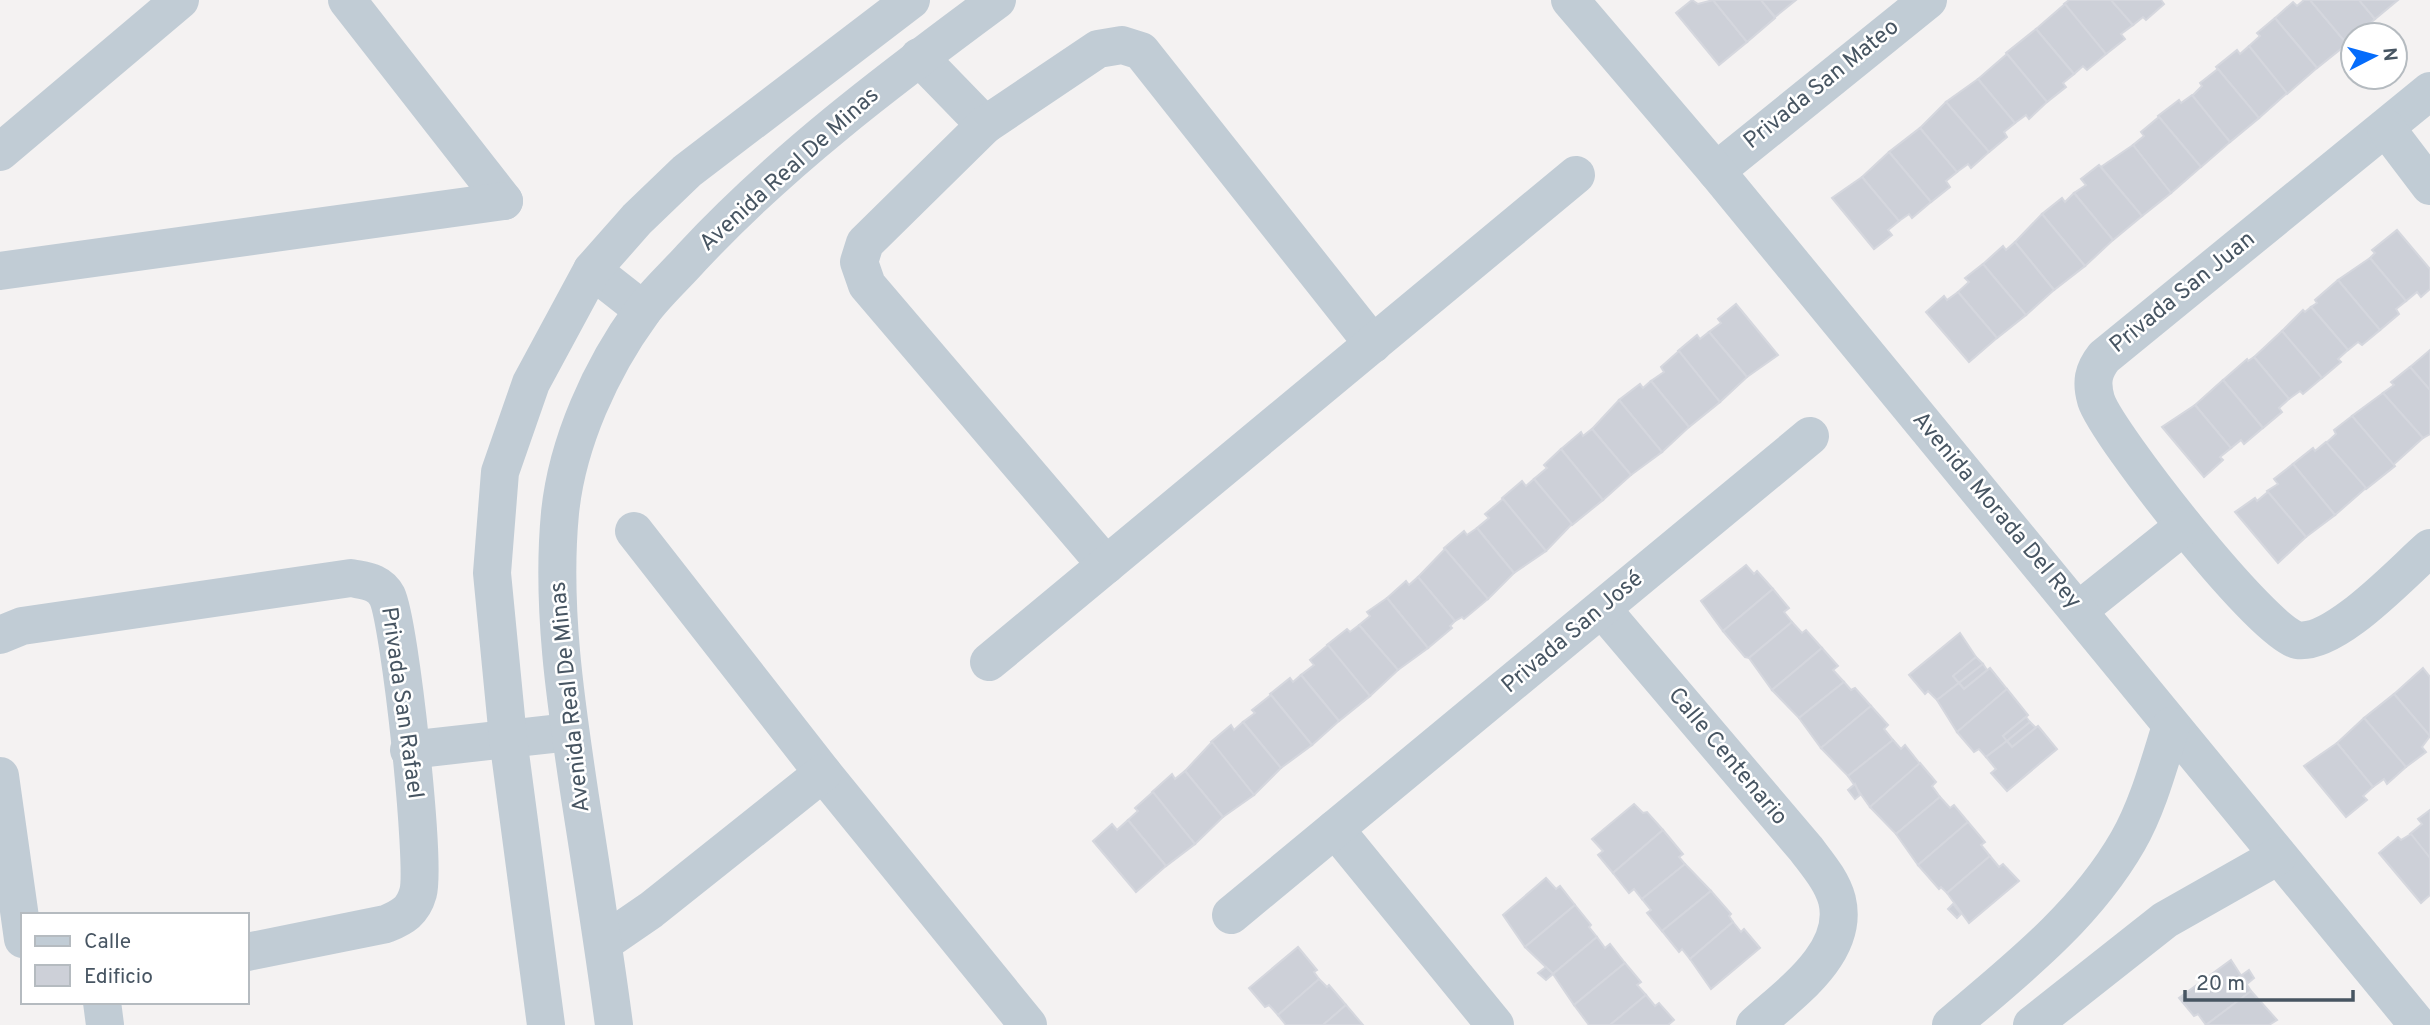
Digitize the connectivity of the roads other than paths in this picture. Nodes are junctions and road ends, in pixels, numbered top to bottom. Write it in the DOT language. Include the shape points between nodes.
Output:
graph roads {
  1 [pos="180,0"];
  2 [pos="347,0"];
  3 [pos="911,0"];
  4 [pos="997,0"];
  5 [pos="1570,0"];
  6 [pos="1928,0"];
  7 [pos="919,57"];
  8 [pos="2430,91"];
  9 [pos="985,125"];
  10 [pos="2386,128"];
  11 [pos="0,152"];
  12 [pos="1716,171"];
  13 [pos="1576,175"];
  14 [pos="2430,186"];
  15 [pos="592,270"];
  16 [pos="0,271"];
  17 [pos="643,310"];
  18 [pos="1373,344"];
  19 [pos="1810,436"];
  20 [pos="2184,526"];
  21 [pos="634,531"];
  22 [pos="2430,548"];
  23 [pos="1106,565"];
  24 [pos="1602,609"];
  25 [pos="2078,610"];
  26 [pos="0,635"];
  27 [pos="989,662"];
  28 [pos="2171,726"];
  29 [pos="570,732"];
  30 [pos="508,738"];
  31 [pos="409,750"];
  32 [pos="823,773"];
  33 [pos="0,776"];
  34 [pos="1335,829"];
  35 [pos="2278,856"];
  36 [pos="1231,915"];
  37 [pos="21,925"];
  38 [pos="603,943"];
  39 [pos="248,952"];
  40 [pos="102,1004"];
  41 [pos="105,1025"];
  42 [pos="547,1025"];
  43 [pos="614,1025"];
  44 [pos="1028,1025"];
  45 [pos="1495,1025"];
  46 [pos="1755,1025"];
  47 [pos="1951,1025"];
  48 [pos="2032,1025"];
  49 [pos="2418,1025"];
  1 -- 11 [label="street"];
  2 -- 16 [label="street" via="504,201"];
  3 -- 15 [label="street" via="687,171"];
  4 -- 7 [label="street, Avenida Real De Minas"];
  5 -- 12 [label="street, Avenida Morada Del Rey"];
  6 -- 12 [label="street, Privada San Mateo"];
  7 -- 9 [label="street"];
  7 -- 17 [label="street, Avenida Real De Minas" via="732,215"];
  8 -- 10 [label="street, Privada San Juan"];
  9 -- 18 [label="street" via="1098,49 1122,44 1141,51"];
  9 -- 23 [label="street" via="864,243 859,262 867,285"];
  10 -- 14 [label="street"];
  10 -- 20 [label="street, Privada San Juan" via="2115,348 2094,370 2097,404"];
  12 -- 25 [label="street, Avenida Morada Del Rey"];
  13 -- 18 [label="street"];
  15 -- 17 [label="street"];
  15 -- 30 [label="street" via="531,383 500,472 492,573"];
  17 -- 29 [label="street, Avenida Real De Minas" via="612,358 590,405 560,510 561,642"];
  18 -- 23 [label="street"];
  19 -- 24 [label="street, Privada San José"];
  20 -- 22 [label="street, Privada San Juan" via="2250,603 2296,640 2311,640 2345,623"];
  20 -- 25 [label="street"];
  21 -- 32 [label="street"];
  23 -- 27 [label="street"];
  24 -- 34 [label="street, Privada San José"];
  24 -- 46 [label="street, Calle Centenario" via="1806,849 1837,898 1839,913 1830,949"];
  25 -- 28 [label="street, Avenida Morada Del Rey"];
  26 -- 31 [label="street, Privada San Rafael" via="22,626 351,578 374,582 386,594 391,610"];
  28 -- 35 [label="street, Avenida Morada Del Rey"];
  28 -- 47 [label="street" via="2129,839 2095,891 2028,960"];
  29 -- 30 [label="street"];
  29 -- 38 [label="street, Avenida Real De Minas"];
  30 -- 31 [label="street"];
  30 -- 42 [label="street"];
  31 -- 39 [label="street, Privada San Rafael" via="420,851 419,890 413,908 386,924"];
  32 -- 38 [label="street"];
  32 -- 44 [label="street"];
  33 -- 37 [label="street"];
  34 -- 36 [label="street, Privada San José"];
  34 -- 45 [label="street"];
  35 -- 48 [label="street" via="2165,920"];
  35 -- 49 [label="street, Avenida Morada Del Rey"];
  38 -- 43 [label="street, Avenida Real De Minas"];
  40 -- 41 [label="street"];
}
